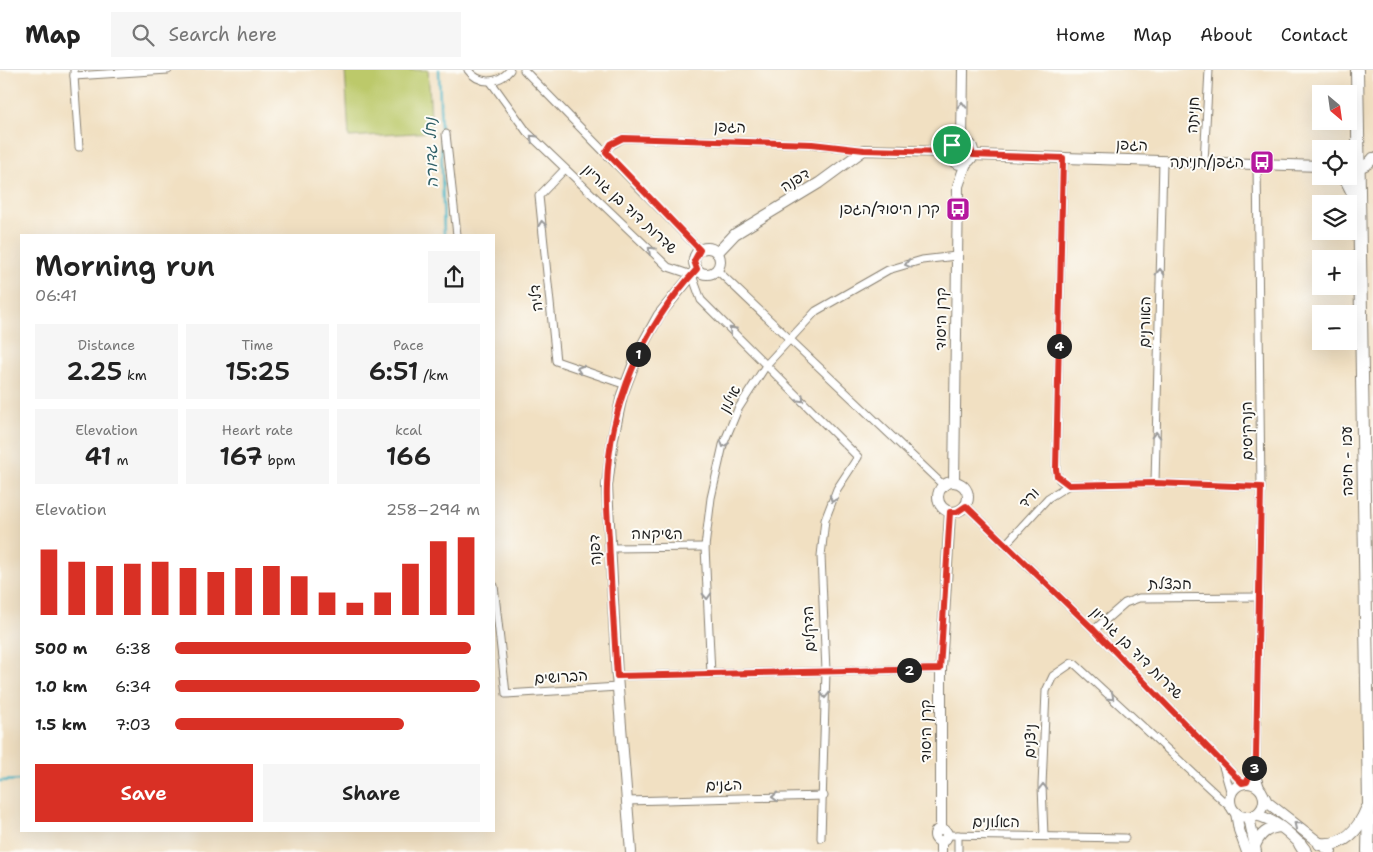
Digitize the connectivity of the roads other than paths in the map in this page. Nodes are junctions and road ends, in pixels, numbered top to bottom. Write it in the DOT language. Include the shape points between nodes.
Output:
graph roads {
  1 [pos="168,70"];
  2 [pos="468,70"];
  3 [pos="510,70"];
  4 [pos="524,70"];
  5 [pos="963,70"];
  6 [pos="1209,70"];
  7 [pos="1357,70"];
  8 [pos="74,73"];
  9 [pos="491,82"];
  10 [pos="1357,85"];
  11 [pos="446,134"];
  12 [pos="962,140"];
  13 [pos="79,147"];
  14 [pos="864,150"];
  15 [pos="606,152"];
  16 [pos="951,157"];
  17 [pos="1063,158"];
  18 [pos="1373,158"];
  19 [pos="969,159"];
  20 [pos="1163,161"];
  21 [pos="1204,162"];
  22 [pos="1258,164"];
  23 [pos="1312,166"];
  24 [pos="1357,167"];
  25 [pos="565,169"];
  26 [pos="1349,185"];
  27 [pos="1356,185"];
  28 [pos="958,186"];
  29 [pos="1359,204"];
  30 [pos="457,234"];
  31 [pos="700,250"];
  32 [pos="717,253"];
  33 [pos="956,256"];
  34 [pos="717,270"];
  35 [pos="694,272"];
  36 [pos="790,338"];
  37 [pos="767,364"];
  38 [pos="626,385"];
  39 [pos="954,482"];
  40 [pos="1155,483"];
  41 [pos="943,485"];
  42 [pos="1069,485"];
  43 [pos="1261,487"];
  44 [pos="966,506"];
  45 [pos="950,512"];
  46 [pos="1005,545"];
  47 [pos="705,547"];
  48 [pos="610,548"];
  49 [pos="495,595"];
  50 [pos="1258,597"];
  51 [pos="1094,630"];
  52 [pos="940,669"];
  53 [pos="826,672"];
  54 [pos="711,674"];
  55 [pos="618,682"];
  56 [pos="1256,757"];
  57 [pos="1221,761"];
  58 [pos="1244,783"];
  59 [pos="1262,793"];
  60 [pos="1230,794"];
  61 [pos="824,796"];
  62 [pos="626,801"];
  63 [pos="1369,804"];
  64 [pos="1234,812"];
  65 [pos="1252,816"];
  66 [pos="1281,827"];
  67 [pos="947,835"];
  68 [pos="1044,836"];
  69 [pos="821,838"];
  70 [pos="1125,838"];
  71 [pos="1320,844"];
  72 [pos="1304,849"];
  73 [pos="1253,850"];
  74 [pos="631,852"];
  75 [pos="941,852"];
  76 [pos="958,852"];
  77 [pos="1331,852"];
  78 [pos="1368,852"];
  1 -- 8 [label="street"];
  2 -- 9 [label="street" via="476,78"];
  3 -- 9 [label="street" via="499,80"];
  4 -- 15 [label="street, שדרות דוד בן גוריון"];
  12 -- 5 [label="street, one-way"];
  6 -- 21 [label="street, חניתה"];
  7 -- 10 [label="highway, עכו - חיפה"];
  8 -- 13 [label="street"];
  25 -- 9 [label="street, שדרות דוד בן גוריון, one-way" via="527,132"];
  11 -- 30 [label="street"];
  12 -- 16 [label="street" via="954,142"];
  12 -- 19 [label="street" via="969,144"];
  14 -- 15 [label="street, הגפן" via="812,144 623,138 611,144"];
  14 -- 16 [label="street, הגפן"];
  14 -- 32 [label="street, דפנה" via="819,183 735,234"];
  15 -- 31 [label="street, שדרות דוד בן גוריון"];
  16 -- 19 [label="street" via="959,164"];
  16 -- 28 [label="street, קרן היסוד"];
  17 -- 19 [label="street, הגפן"];
  17 -- 20 [label="street, הגפן"];
  17 -- 42 [label="street" via="1056,472 1060,480"];
  18 -- 24 [label="street" via="1370,164"];
  19 -- 28 [label="street, קרן היסוד"];
  20 -- 21 [label="street, הגפן"];
  40 -- 20 [label="street, האורנים, one-way"];
  21 -- 22 [label="street, הגפן"];
  22 -- 23 [label="street, הגפן"];
  22 -- 43 [label="street, הנרקיסים"];
  35 -- 25 [label="street, שדרות דוד בן גוריון, one-way" via="668,267"];
  38 -- 25 [label="street, דליה, one-way" via="556,361 539,196"];
  26 -- 29 [label="highway"];
  27 -- 29 [label="highway, עכו - חיפה"];
  28 -- 33 [label="street, קרן היסוד"];
  29 -- 63 [label="highway, עכו - חיפה"];
  31 -- 32 [label="street" via="711,249"];
  31 -- 35 [label="street" via="694,261"];
  32 -- 34 [label="street" via="720,260"];
  33 -- 36 [label="street, אילון, one-way" via="922,260 888,270 816,311"];
  33 -- 39 [label="street, קרן היסוד"];
  34 -- 35 [label="street" via="708,274"];
  34 -- 36 [label="street"];
  37 -- 35 [label="street, one-way" via="701,300"];
  35 -- 38 [label="street, דפנה" via="659,315 638,353"];
  36 -- 37 [label="street, אילון"];
  36 -- 41 [label="street"];
  37 -- 47 [label="street, אילון, one-way" via="738,409 723,445 711,498"];
  37 -- 53 [label="street, הדקלים, one-way" via="858,457 837,490 825,520 820,587"];
  38 -- 48 [label="street, דפנה" via="612,438 606,486"];
  39 -- 41 [label="street"];
  39 -- 44 [label="street" via="962,485 968,493"];
  40 -- 42 [label="street"];
  40 -- 43 [label="street"];
  41 -- 45 [label="street" via="937,500"];
  42 -- 46 [label="street, ורד" via="1048,498"];
  43 -- 50 [label="street, הנרקיסים"];
  44 -- 45 [label="street"];
  44 -- 46 [label="street, שדרות דוד בן גוריון"];
  45 -- 52 [label="street, קרן היסוד"];
  46 -- 51 [label="street, שדרות דוד בן גוריון"];
  47 -- 48 [label="street, השיקמה"];
  47 -- 54 [label="street, אילון, one-way"];
  48 -- 55 [label="street, דפנה"];
  49 -- 55 [label="street, הברושים" via="506,694"];
  50 -- 51 [label="street, חבצלת" via="1139,598 1125,603"];
  50 -- 56 [label="street, הנרקיסים"];
  51 -- 57 [label="street, שדרות דוד בן גוריון"];
  52 -- 53 [label="street, הברושים"];
  52 -- 67 [label="street, קרן היסוד"];
  53 -- 54 [label="street, הברושים"];
  53 -- 61 [label="street, הדקלים, one-way"];
  54 -- 55 [label="street, הברושים"];
  55 -- 62 [label="street, דפנה"];
  56 -- 58 [label="street, הנרקיסים"];
  56 -- 59 [label="street, הנרקיסים"];
  57 -- 58 [label="street, שדרות דוד בן גוריון"];
  57 -- 60 [label="street, שדרות דוד בן גוריון"];
  58 -- 59 [label="street"];
  58 -- 60 [label="street"];
  59 -- 65 [label="street" via="1262,808"];
  71 -- 59 [label="street, one-way" via="1267,802"];
  60 -- 64 [label="street"];
  61 -- 62 [label="street, הגנים, one-way"];
  61 -- 69 [label="street, הדקלים"];
  62 -- 74 [label="street, דפנה"];
  63 -- 71 [label="highway" via="1351,835 1336,843"];
  63 -- 78 [label="highway, עכו - חיפה"];
  64 -- 65 [label="street"];
  68 -- 64 [label="street, ניצנים, one-way" via="1042,786 1046,691 1053,676 1068,664 1075,664"];
  64 -- 73 [label="street" via="1239,830"];
  65 -- 66 [label="street" via="1266,818"];
  65 -- 73 [label="street"];
  66 -- 72 [label="street"];
  66 -- 73 [label="street" via="1266,831 1258,838"];
  67 -- 68 [label="street, האלונים"];
  67 -- 75 [label="street, קרן היסוד"];
  67 -- 76 [label="street"];
  68 -- 70 [label="street, האלונים"];
  71 -- 77 [label="street"];
}
